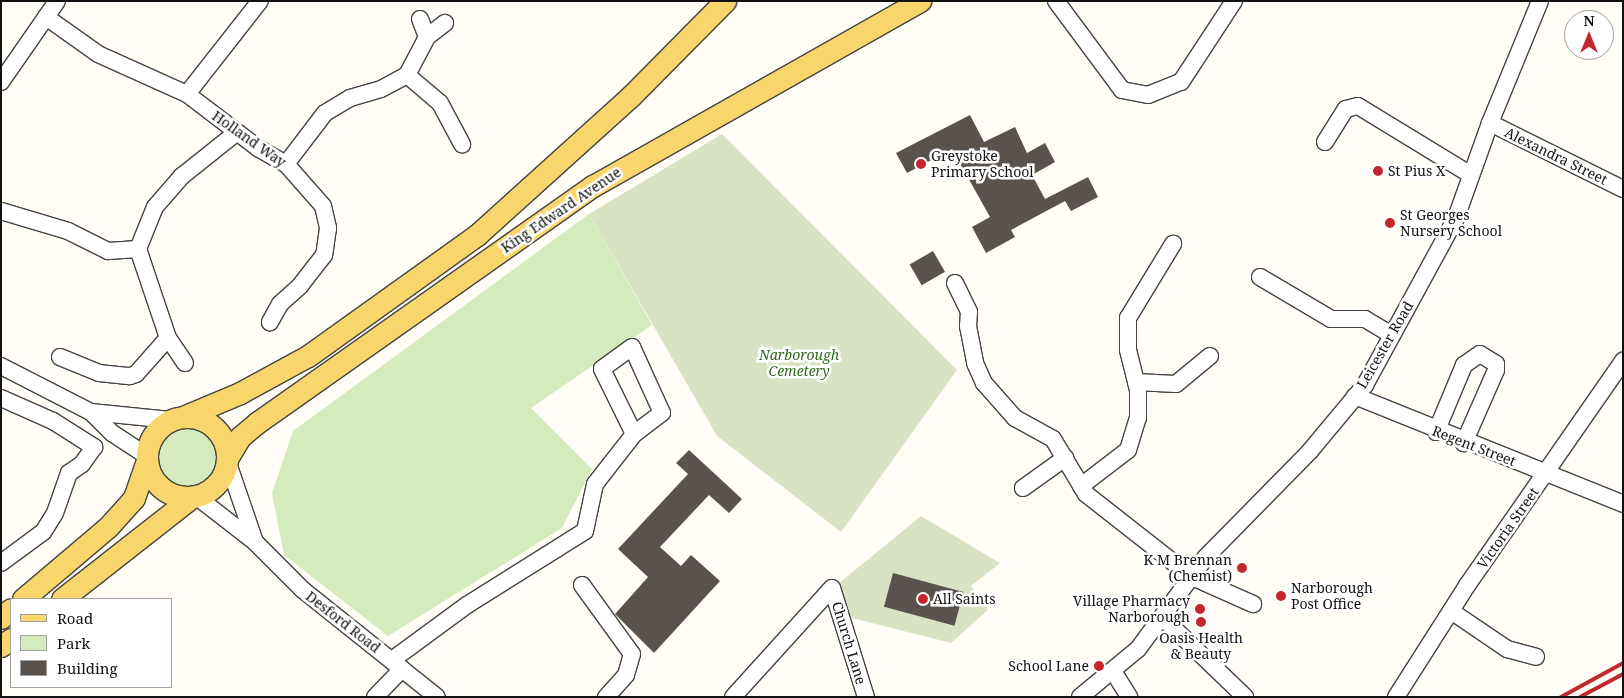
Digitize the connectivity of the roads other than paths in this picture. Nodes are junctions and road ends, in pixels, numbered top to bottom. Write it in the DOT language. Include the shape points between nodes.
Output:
graph roads {
  1 [pos="57,1"];
  2 [pos="260,1"];
  3 [pos="725,1"];
  4 [pos="920,1"];
  5 [pos="1056,1"];
  6 [pos="1234,1"];
  7 [pos="1540,1"];
  8 [pos="46,17"];
  9 [pos="420,19"];
  10 [pos="445,23"];
  11 [pos="427,38"];
  12 [pos="407,75"];
  13 [pos="1,82"];
  14 [pos="187,94"];
  15 [pos="1490,122"];
  16 [pos="236,133"];
  17 [pos="1325,142"];
  18 [pos="462,144"];
  19 [pos="286,164"];
  20 [pos="1471,175"];
  21 [pos="1623,189"];
  22 [pos="1,211"];
  23 [pos="1173,244"];
  24 [pos="138,249"];
  25 [pos="1260,277"];
  26 [pos="955,283"];
  27 [pos="270,322"];
  28 [pos="1392,335"];
  29 [pos="168,338"];
  30 [pos="1210,356"];
  31 [pos="60,357"];
  32 [pos="1623,361"];
  33 [pos="185,363"];
  34 [pos="1,366"];
  35 [pos="21,377"];
  36 [pos="1136,382"];
  37 [pos="1355,396"];
  38 [pos="5,399"];
  39 [pos="91,412"];
  40 [pos="177,418"];
  41 [pos="1436,432"];
  42 [pos="634,434"];
  43 [pos="1464,443"];
  44 [pos="147,458"];
  45 [pos="1065,458"];
  46 [pos="228,460"];
  47 [pos="1546,474"];
  48 [pos="1081,486"];
  49 [pos="1023,488"];
  50 [pos="194,497"];
  51 [pos="1623,504"];
  52 [pos="256,542"];
  53 [pos="1,563"];
  54 [pos="1192,577"];
  55 [pos="582,585"];
  56 [pos="24,598"];
  57 [pos="63,598"];
  58 [pos="1253,604"];
  59 [pos="1451,611"];
  60 [pos="1163,618"];
  61 [pos="1536,657"];
  62 [pos="397,664"];
  63 [pos="1113,671"];
  64 [pos="608,696"];
  65 [pos="1082,696"];
  66 [pos="375,697"];
  67 [pos="437,697"];
  68 [pos="733,697"];
  69 [pos="866,697"];
  70 [pos="1129,697"];
  71 [pos="1246,697"];
  72 [pos="1396,697"];
  1 -- 8 [label="street"];
  2 -- 14 [label="street"];
  3 -- 40 [label="main road, King Edward Avenue" via="631,96 477,235 308,356 240,393"];
  4 -- 46 [label="main road, King Edward Avenue" via="593,186 258,422 240,437"];
  5 -- 6 [label="street" via="1122,90 1148,95 1181,82"];
  7 -- 15 [label="street, Leicester Road"];
  8 -- 13 [label="street"];
  8 -- 14 [label="street, Holland Way" via="98,54"];
  9 -- 11 [label="street"];
  10 -- 11 [label="street"];
  11 -- 12 [label="street"];
  12 -- 18 [label="street" via="440,104"];
  12 -- 19 [label="street" via="381,89 350,98 325,113"];
  14 -- 16 [label="street, Holland Way"];
  15 -- 20 [label="street, Leicester Road"];
  15 -- 21 [label="street, Alexandra Street"];
  16 -- 19 [label="street, Holland Way"];
  16 -- 24 [label="street" via="182,176 154,207"];
  17 -- 20 [label="street" via="1346,109 1358,106"];
  19 -- 27 [label="street, Holland Way" via="323,206 328,228 324,255 300,286 280,304"];
  20 -- 28 [label="street, Leicester Road" via="1456,218"];
  22 -- 24 [label="street" via="68,231 108,251"];
  23 -- 36 [label="street" via="1128,318 1128,350"];
  24 -- 29 [label="street"];
  25 -- 28 [label="street" via="1331,319 1365,319"];
  26 -- 45 [label="street" via="969,312 968,326 975,362 984,383 1015,418 1053,439"];
  28 -- 37 [label="street, Leicester Road"];
  29 -- 31 [label="street" via="136,374 130,376 99,373"];
  29 -- 33 [label="street"];
  30 -- 36 [label="street" via="1176,384"];
  32 -- 47 [label="street, Victoria Street"];
  34 -- 35 [label="street"];
  35 -- 38 [label="street"];
  35 -- 39 [label="street"];
  36 -- 48 [label="street" via="1138,418 1128,450"];
  37 -- 41 [label="street, Regent Street"];
  37 -- 54 [label="street, Leicester Road" via="1310,451 1206,557"];
  38 -- 53 [label="street" via="53,421 94,447 82,464 69,473 55,513 43,532"];
  39 -- 40 [label="street"];
  39 -- 44 [label="street" via="112,433"];
  40 -- 44 [label="main road, King Edward Avenue" via="154,434"];
  40 -- 46 [label="main road" via="209,423 226,444"];
  41 -- 43 [label="street, Regent Street"];
  41 -- 43 [label="street" via="1464,365 1480,354 1496,364 1496,370"];
  42 -- 42 [label="street" via="602,369 632,348 662,414"];
  42 -- 62 [label="street" via="595,484 584,531 467,605"];
  43 -- 47 [label="street, Regent Street"];
  44 -- 50 [label="main road" via="150,473 166,492"];
  44 -- 56 [label="main road, King Edward Avenue" via="134,498 108,528"];
  45 -- 48 [label="street"];
  45 -- 49 [label="street"];
  46 -- 50 [label="main road, King Edward Avenue" via="218,485"];
  46 -- 52 [label="street, Desford Road"];
  47 -- 51 [label="street, Regent Street"];
  47 -- 59 [label="street, Victoria Street"];
  48 -- 54 [label="street" via="1105,511"];
  50 -- 52 [label="street, Desford Road"];
  50 -- 57 [label="main road, King Edward Avenue"];
  52 -- 62 [label="street, Desford Road" via="303,590"];
  54 -- 58 [label="street"];
  54 -- 60 [label="street, Leicester Road"];
  55 -- 64 [label="street" via="629,646 632,663"];
  59 -- 61 [label="street" via="1507,649"];
  59 -- 72 [label="street, Victoria Street"];
  60 -- 63 [label="street, Leicester Road" via="1138,649"];
  60 -- 71 [label="street"];
  62 -- 66 [label="street"];
  62 -- 67 [label="street, Desford Road"];
  63 -- 65 [label="street, Leicester Road"];
  63 -- 70 [label="street"];
  68 -- 69 [label="street, Church Lane" via="832,588"];
}
